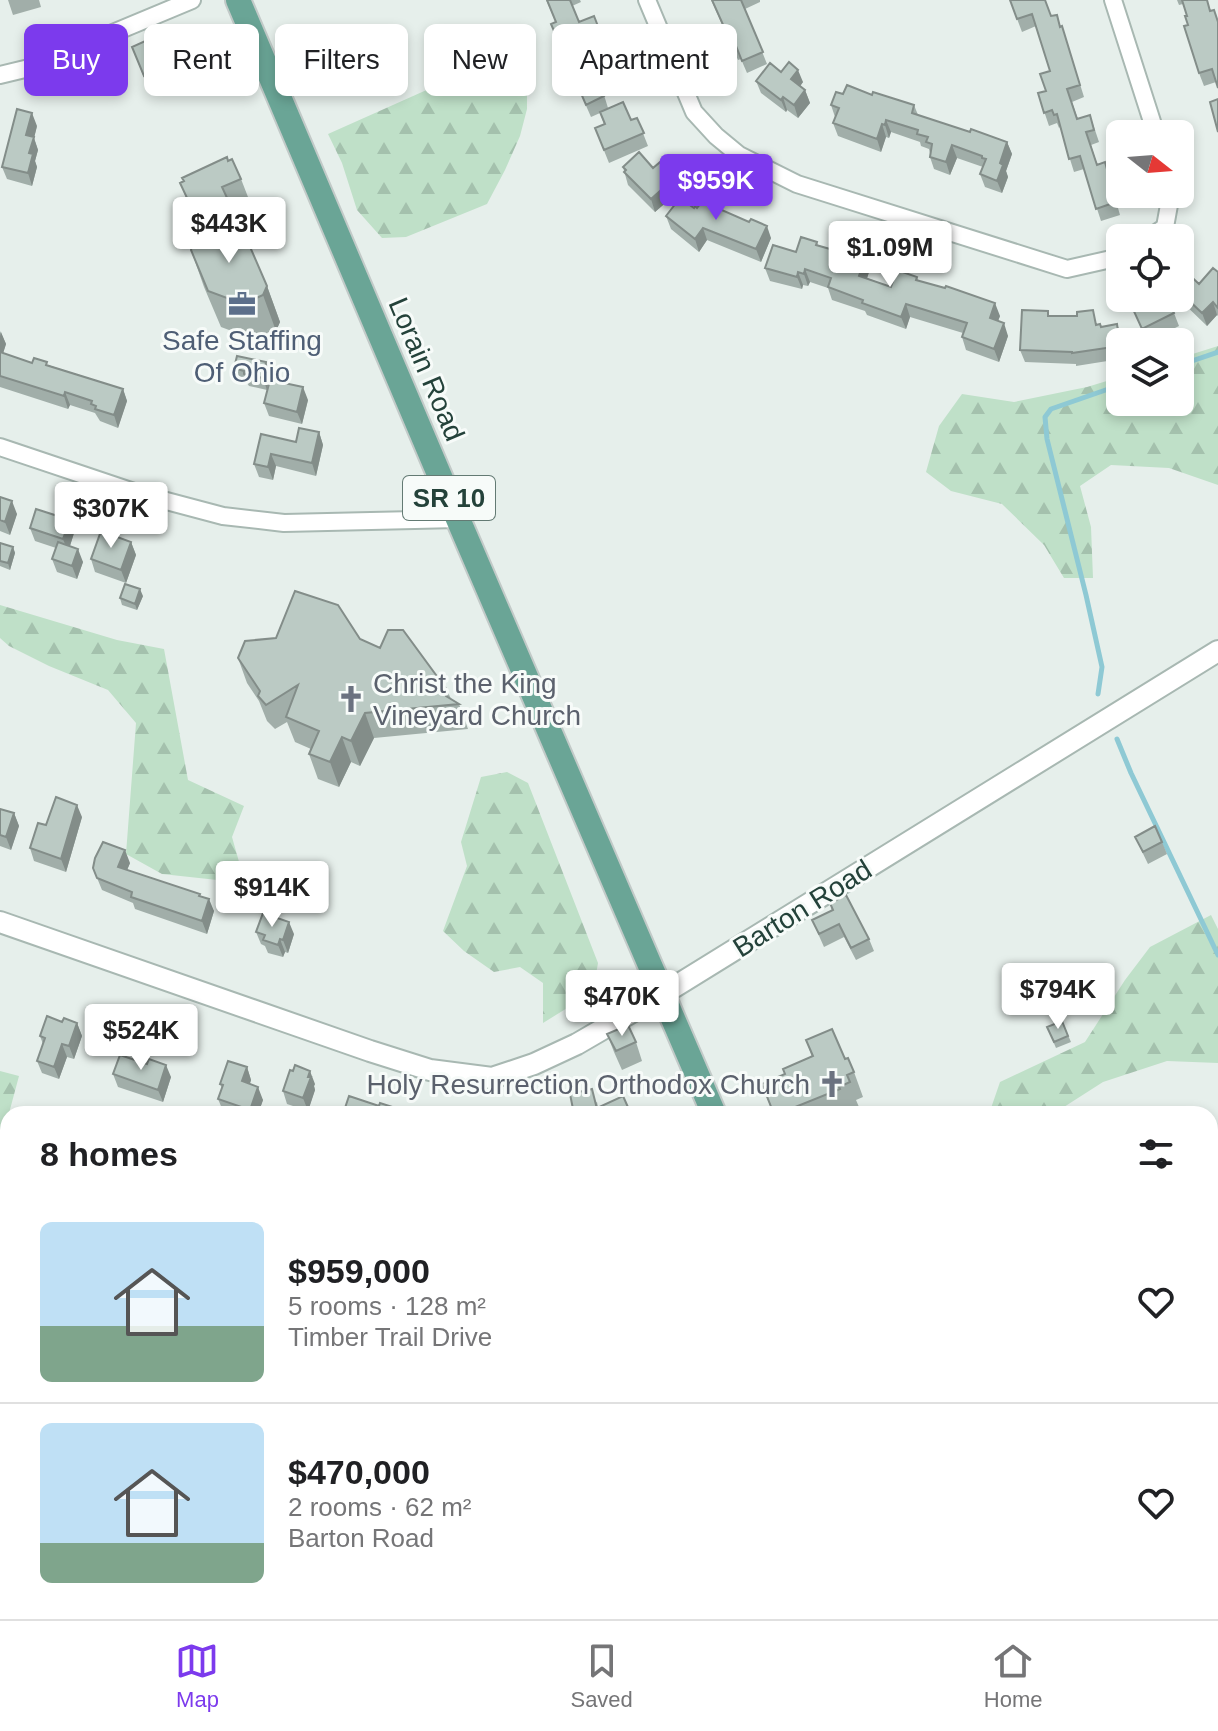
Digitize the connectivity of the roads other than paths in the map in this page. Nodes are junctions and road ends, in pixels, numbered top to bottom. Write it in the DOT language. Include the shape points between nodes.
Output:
graph roads {
  1 [pos="192,0"];
  2 [pos="238,0"];
  3 [pos="647,0"];
  4 [pos="1113,0"];
  5 [pos="0,75"];
  6 [pos="1152,120"];
  7 [pos="1106,261"];
  8 [pos="0,447"];
  9 [pos="458,519"];
  10 [pos="1218,651"];
  11 [pos="0,922"];
  12 [pos="663,994"];
  13 [pos="711,1106"];
  1 -- 5 [label="street" via="29,68"];
  2 -- 9 [label="main road, Lorain Road / SR 10"];
  3 -- 7 [label="street" via="694,112 739,155 797,184 1067,269"];
  4 -- 6 [label="street"];
  8 -- 9 [label="street" via="223,516 284,523"];
  9 -- 12 [label="main road, Lorain Road / SR 10"];
  10 -- 12 [label="street, Barton Road"];
  11 -- 12 [label="street, Barton Road" via="385,1056 430,1070 492,1078 577,1044"];
  12 -- 13 [label="main road, Lorain Road / SR 10"];
}
